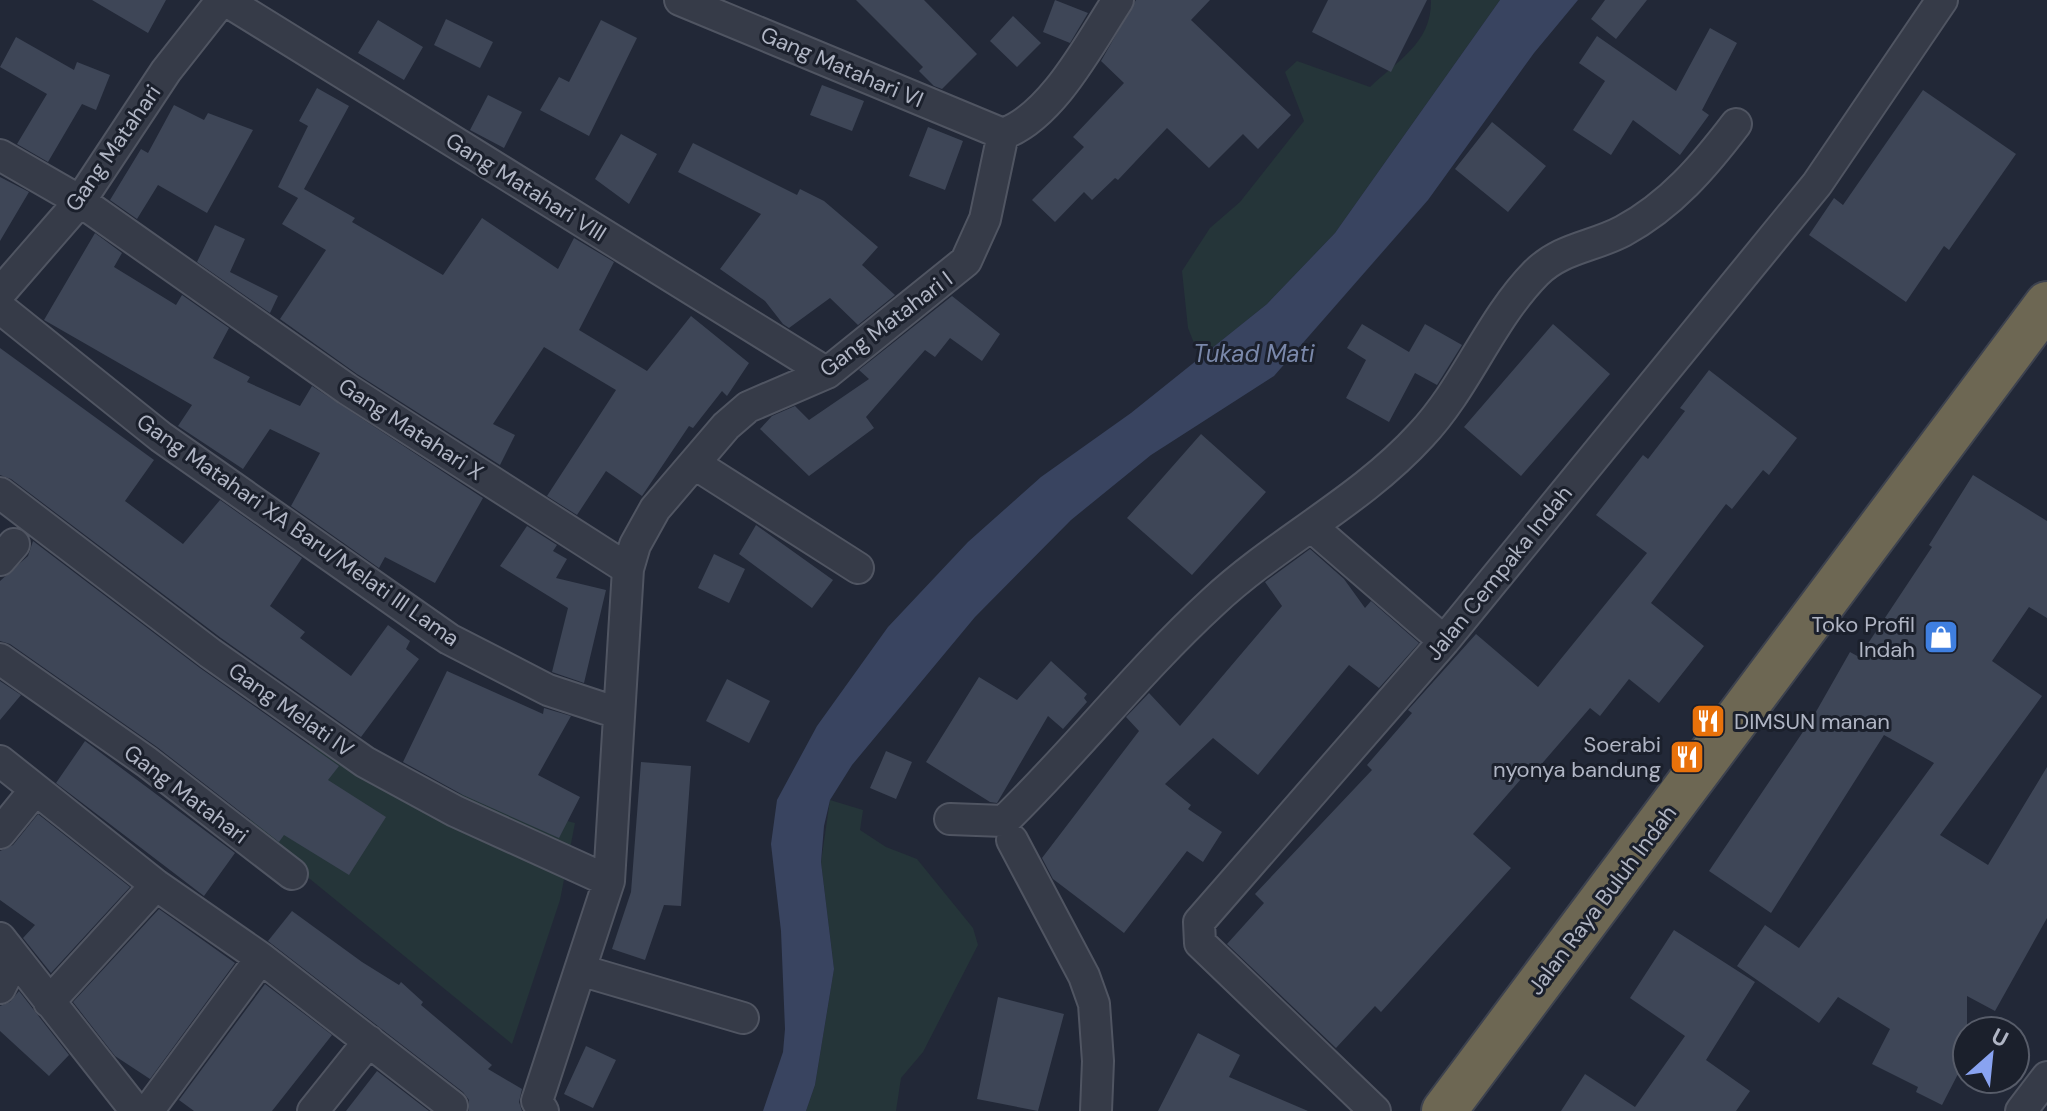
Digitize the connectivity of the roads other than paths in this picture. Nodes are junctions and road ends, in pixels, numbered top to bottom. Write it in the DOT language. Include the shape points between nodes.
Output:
graph roads {
  1 [pos="223,0"];
  2 [pos="680,0"];
  3 [pos="1118,0"];
  4 [pos="1942,0"];
  5 [pos="1736,124"];
  6 [pos="1003,134"];
  7 [pos="0,155"];
  8 [pos="80,201"];
  9 [pos="0,293"];
  10 [pos="2047,304"];
  11 [pos="0,308"];
  12 [pos="827,373"];
  13 [pos="695,464"];
  14 [pos="0,493"];
  15 [pos="1312,527"];
  16 [pos="858,568"];
  17 [pos="628,569"];
  18 [pos="1444,641"];
  19 [pos="0,659"];
  20 [pos="618,713"];
  21 [pos="0,761"];
  22 [pos="35,790"];
  23 [pos="950,819"];
  24 [pos="0,833"];
  25 [pos="1012,840"];
  26 [pos="292,874"];
  27 [pos="609,881"];
  28 [pos="156,885"];
  29 [pos="7,948"];
  30 [pos="261,958"];
  31 [pos="580,970"];
  32 [pos="0,988"];
  33 [pos="49,1002"];
  34 [pos="743,1018"];
  35 [pos="369,1041"];
  36 [pos="2047,1077"];
  37 [pos="452,1106"];
  38 [pos="136,1111"];
  39 [pos="148,1111"];
  40 [pos="313,1111"];
  41 [pos="543,1111"];
  42 [pos="1096,1111"];
  43 [pos="1375,1111"];
  44 [pos="1444,1111"];
  45 [pos="2021,1111"];
  1 -- 8 [label="street, Gang Matahari" via="166,71"];
  1 -- 12 [label="street, Gang Matahari VIII"];
  2 -- 6 [label="street, Gang Matahari VI"];
  3 -- 6 [label="street" via="1037,113 1022,128"];
  4 -- 18 [label="street, Jalan Cempaka Indah" via="1817,184"];
  5 -- 15 [label="street" via="1703,168 1662,205 1621,232 1579,245 1539,270 1509,302 1418,439"];
  6 -- 12 [label="street, Gang Matahari I" via="985,219 966,261"];
  7 -- 8 [label="street, Gang Matahari X"];
  8 -- 9 [label="street, Gang Matahari"];
  8 -- 17 [label="street, Gang Matahari X" via="347,389"];
  10 -- 44 [label="highway, Jalan Raya Buluh Indah"];
  11 -- 20 [label="street, Gang Matahari XA Baru/Melati III Lama" via="161,437 449,639 548,690"];
  12 -- 13 [label="street, Gang Matahari I" via="748,407"];
  13 -- 16 [label="street"];
  13 -- 17 [label="street, Gang Matahari I" via="655,509"];
  14 -- 27 [label="street, Gang Melati IV" via="365,762 455,811"];
  15 -- 18 [label="street"];
  15 -- 23 [label="street" via="1215,599 1141,671 1004,821"];
  17 -- 20 [label="street"];
  18 -- 43 [label="street, Jalan Cempaka Indah" via="1197,929 1200,943"];
  19 -- 26 [label="street, Gang Matahari" via="147,762"];
  20 -- 27 [label="street"];
  21 -- 22 [label="street"];
  22 -- 24 [label="street"];
  22 -- 28 [label="street"];
  25 -- 42 [label="street" via="1094,1004"];
  27 -- 31 [label="street"];
  28 -- 30 [label="street"];
  28 -- 33 [label="street"];
  29 -- 32 [label="street"];
  29 -- 33 [label="street"];
  30 -- 35 [label="street"];
  30 -- 39 [label="street"];
  31 -- 34 [label="street"];
  31 -- 41 [label="street" via="537,1101"];
  33 -- 38 [label="street"];
  35 -- 37 [label="street"];
  35 -- 40 [label="street"];
  36 -- 45 [label="street"];
}
